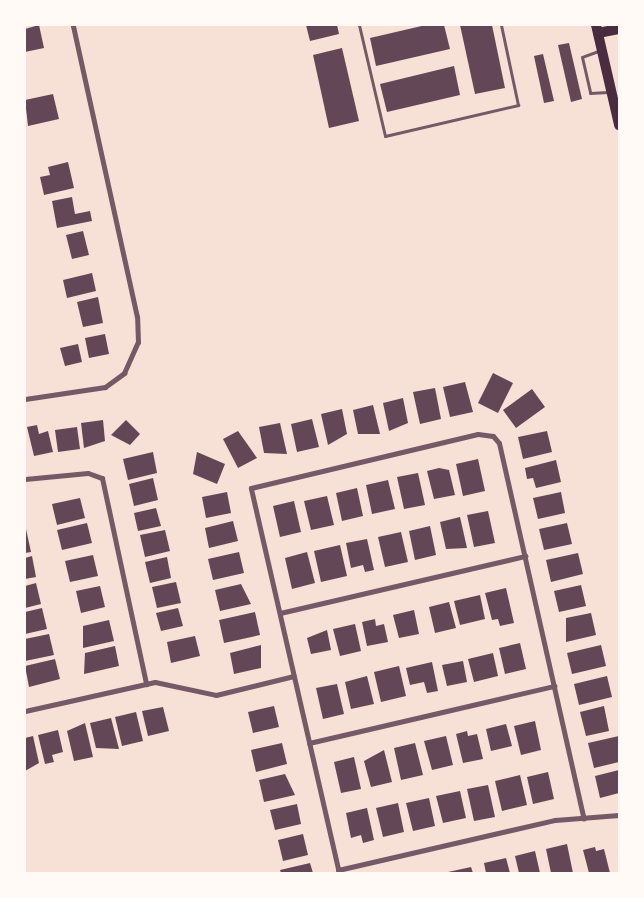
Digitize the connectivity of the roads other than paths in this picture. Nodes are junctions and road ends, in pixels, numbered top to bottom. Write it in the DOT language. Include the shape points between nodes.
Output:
graph roads {
  1 [pos="73,25"];
  2 [pos="358,25"];
  3 [pos="501,25"];
  4 [pos="597,29"];
  5 [pos="619,29"];
  6 [pos="602,49"];
  7 [pos="612,91"];
  8 [pos="619,125"];
  9 [pos="25,400"];
  10 [pos="25,479"];
  11 [pos="525,556"];
  12 [pos="280,613"];
  13 [pos="294,676"];
  14 [pos="146,684"];
  15 [pos="554,686"];
  16 [pos="25,711"];
  17 [pos="309,743"];
  18 [pos="619,815"];
  19 [pos="584,819"];
  20 [pos="338,871"];
  1 -- 9 [label="street" via="137,317 138,342 124,373 105,387"];
  2 -- 3 [label="lane" via="385,136 518,105"];
  4 -- 5 [label="main road"];
  4 -- 6 [label="main road"];
  6 -- 7 [label="main road"];
  6 -- 7 [label="lane" via="582,57 590,93"];
  7 -- 8 [label="main road"];
  10 -- 14 [label="street" via="98,474"];
  11 -- 12 [label="street"];
  11 -- 12 [label="street" via="499,443 493,436 478,434 251,488"];
  11 -- 15 [label="street"];
  12 -- 13 [label="street"];
  13 -- 14 [label="street" via="216,695 175,683"];
  13 -- 17 [label="street"];
  14 -- 16 [label="street"];
  15 -- 17 [label="street"];
  15 -- 19 [label="street"];
  17 -- 20 [label="street"];
  18 -- 19 [label="street"];
  19 -- 20 [label="street" via="555,820"];
}
